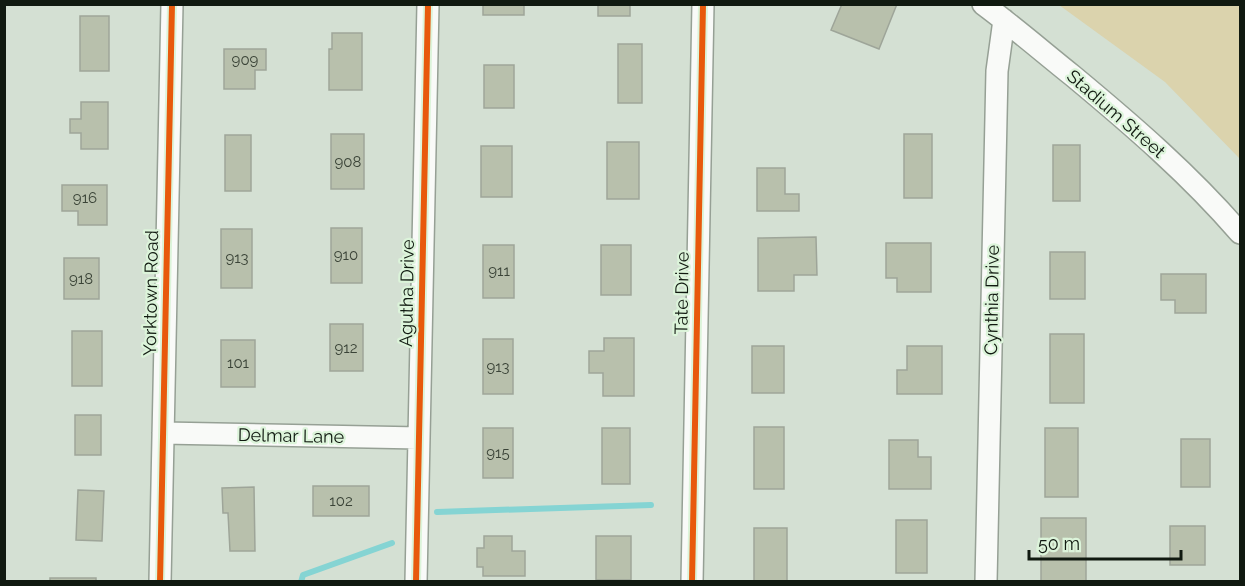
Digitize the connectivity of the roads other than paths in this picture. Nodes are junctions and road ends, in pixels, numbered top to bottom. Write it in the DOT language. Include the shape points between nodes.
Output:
graph roads {
  1 [pos="172,4"];
  2 [pos="429,4"];
  3 [pos="703,4"];
  4 [pos="983,4"];
  5 [pos="1004,20"];
  6 [pos="1240,233"];
  7 [pos="163,434"];
  8 [pos="419,438"];
  9 [pos="160,582"];
  10 [pos="416,582"];
  11 [pos="692,582"];
  12 [pos="986,582"];
  1 -- 7 [label="street, Yorktown Road"];
  2 -- 8 [label="street, Agutha Drive"];
  3 -- 11 [label="street, Tate Drive"];
  4 -- 5 [label="street, Stadium Street"];
  5 -- 6 [label="street, Stadium Street" via="1164,155"];
  5 -- 12 [label="street, Cynthia Drive" via="997,72"];
  7 -- 8 [label="street, Delmar Lane"];
  7 -- 9 [label="street, Yorktown Road"];
  8 -- 10 [label="street, Agutha Drive"];
}
